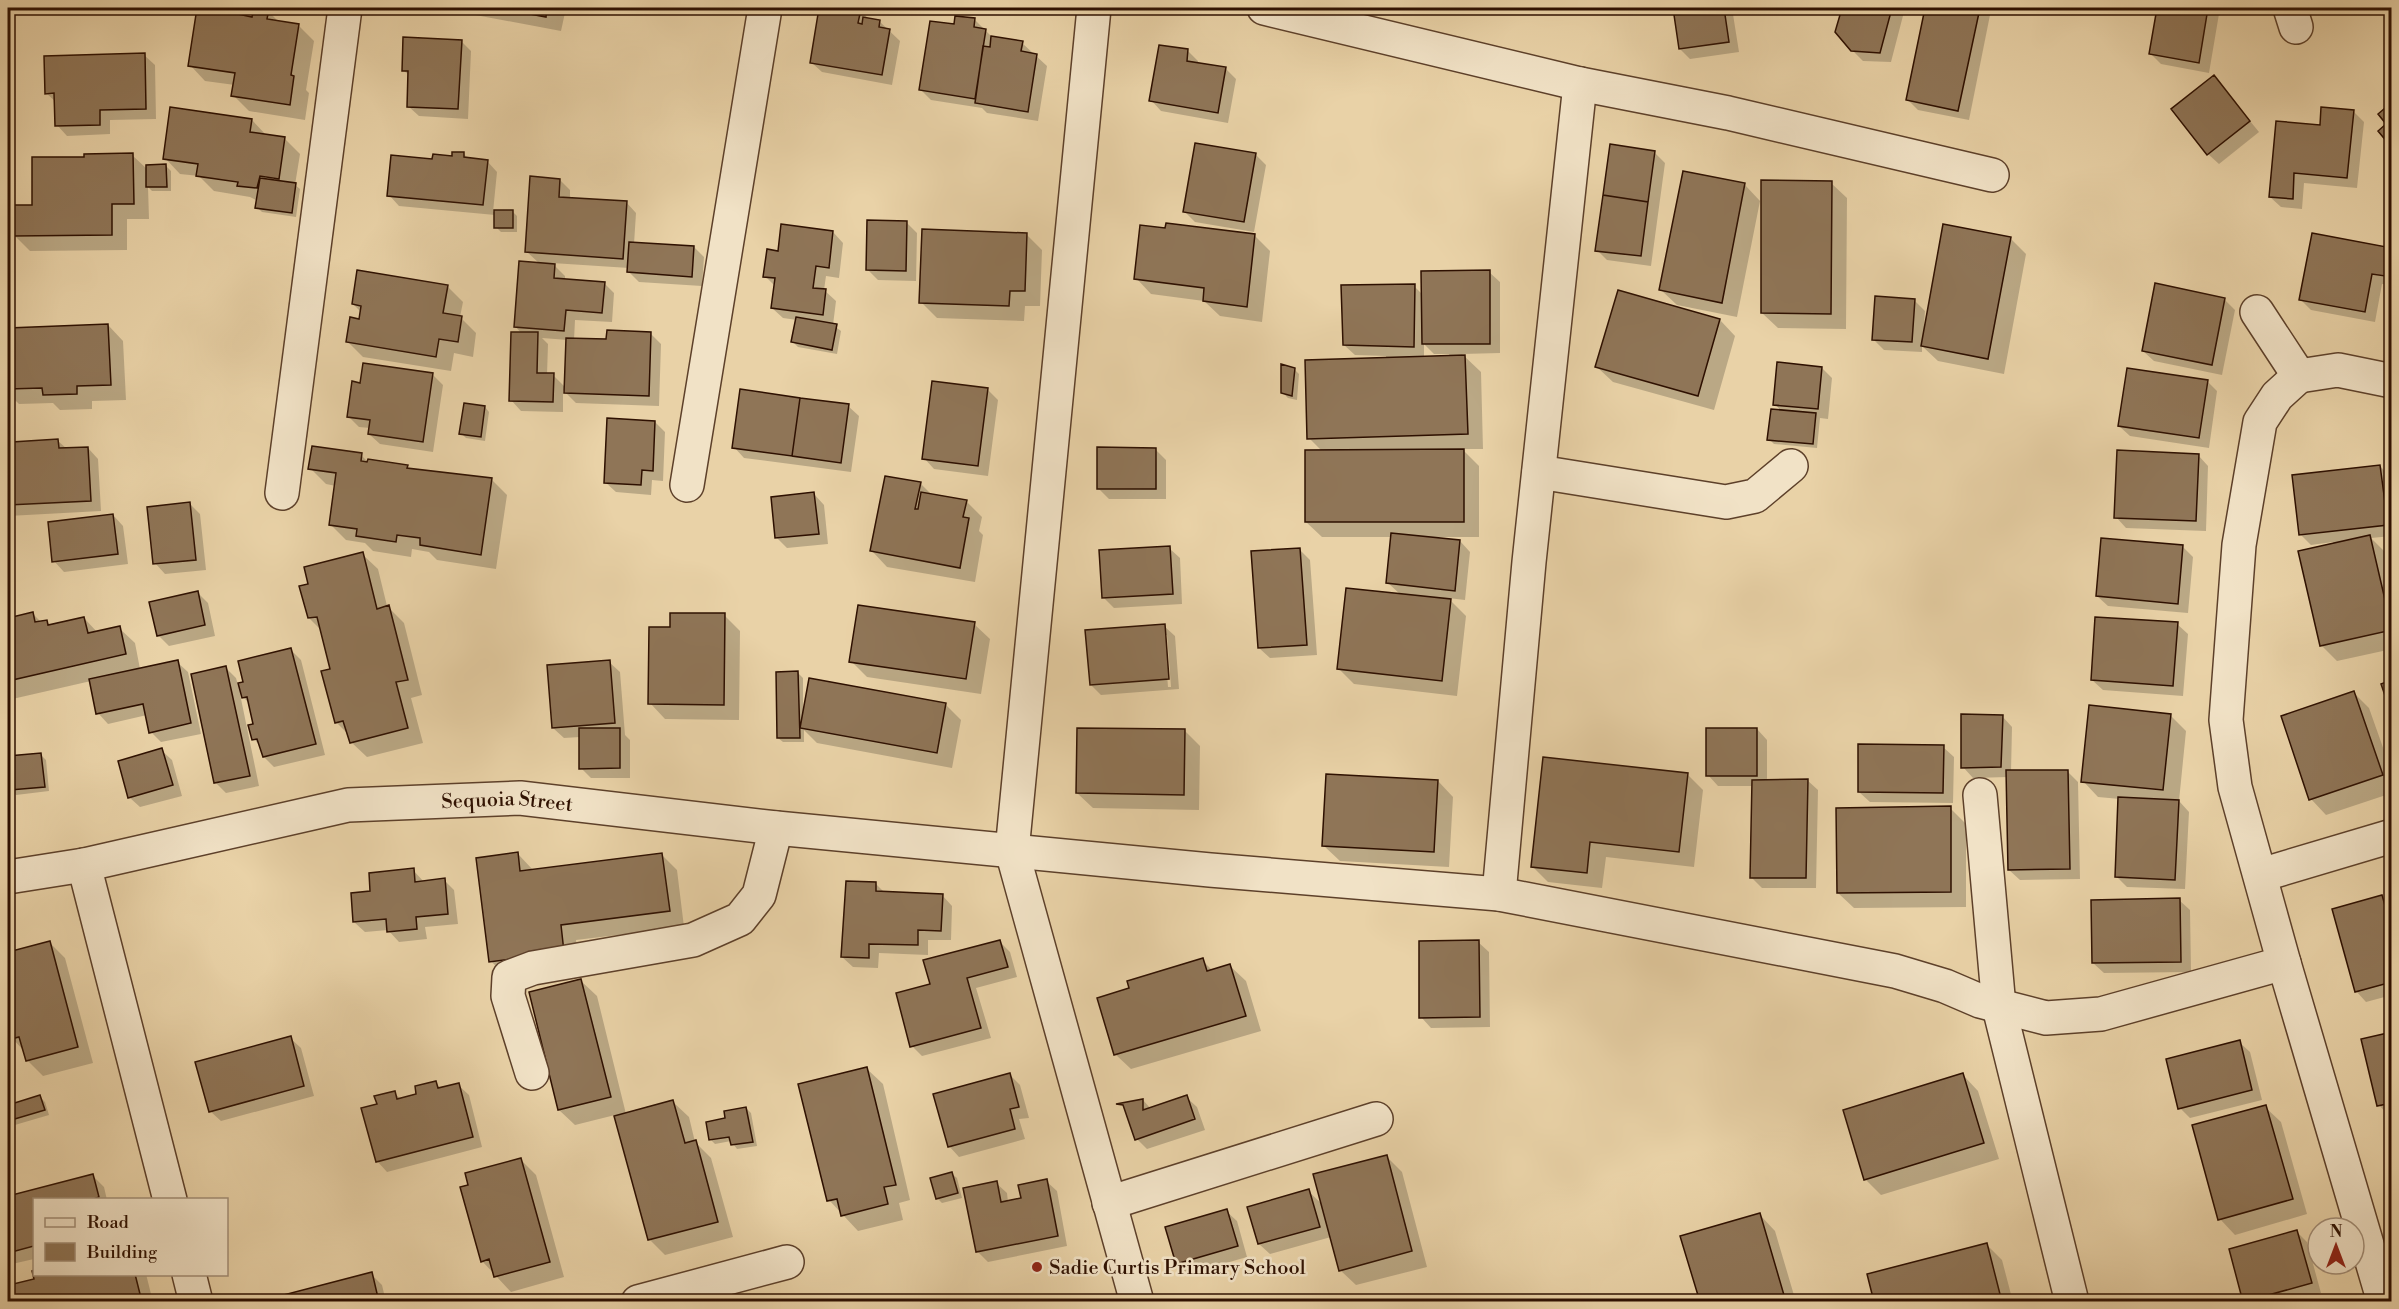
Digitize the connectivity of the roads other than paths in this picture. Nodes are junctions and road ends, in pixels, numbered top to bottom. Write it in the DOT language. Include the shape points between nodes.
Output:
graph roads {
  1 [pos="345,8"];
  2 [pos="765,8"];
  3 [pos="1094,8"];
  4 [pos="1264,8"];
  5 [pos="1580,84"];
  6 [pos="1992,176"];
  7 [pos="2258,312"];
  8 [pos="2299,376"];
  9 [pos="2391,381"];
  10 [pos="1791,466"];
  11 [pos="1539,472"];
  12 [pos="687,485"];
  13 [pos="282,493"];
  14 [pos="1980,795"];
  15 [pos="776,828"];
  16 [pos="2391,836"];
  17 [pos="1012,850"];
  18 [pos="84,865"];
  19 [pos="2261,875"];
  20 [pos="8,877"];
  21 [pos="1499,894"];
  22 [pos="2284,963"];
  23 [pos="1999,1007"];
  24 [pos="532,1073"];
  25 [pos="1376,1119"];
  26 [pos="169,1198"];
  27 [pos="1109,1203"];
  28 [pos="2381,1250"];
  29 [pos="787,1262"];
  30 [pos="189,1276"];
  31 [pos="196,1302"];
  32 [pos="638,1302"];
  33 [pos="1137,1302"];
  34 [pos="2072,1302"];
  35 [pos="2384,1302"];
  1 -- 13 [label="street"];
  2 -- 12 [label="street"];
  3 -- 17 [label="street"];
  4 -- 5 [label="street"];
  5 -- 6 [label="street" via="1728,113"];
  5 -- 11 [label="street"];
  7 -- 8 [label="street"];
  8 -- 9 [label="street" via="2338,370"];
  8 -- 19 [label="street" via="2277,396 2260,422 2238,556 2226,720 2235,787"];
  10 -- 11 [label="street" via="1755,496 1725,502"];
  11 -- 21 [label="street"];
  14 -- 23 [label="street"];
  15 -- 17 [label="street, Sequoia Street"];
  15 -- 18 [label="street, Sequoia Street" via="520,798 348,805"];
  15 -- 24 [label="street" via="759,895 740,919 693,940 533,968 509,977 508,996"];
  16 -- 19 [label="street"];
  17 -- 21 [label="street, Sequoia Street"];
  17 -- 27 [label="street"];
  18 -- 20 [label="street, Sequoia Street"];
  18 -- 26 [label="street"];
  19 -- 22 [label="street"];
  21 -- 23 [label="street, Sequoia Street" via="1894,971"];
  22 -- 23 [label="street, Sequoia Street" via="2102,1014 2046,1018"];
  22 -- 28 [label="street"];
  23 -- 34 [label="street"];
  25 -- 27 [label="street"];
  27 -- 33 [label="street"];
  28 -- 35 [label="street"];
  29 -- 32 [label="street"];
  30 -- 31 [label="street"];
}
